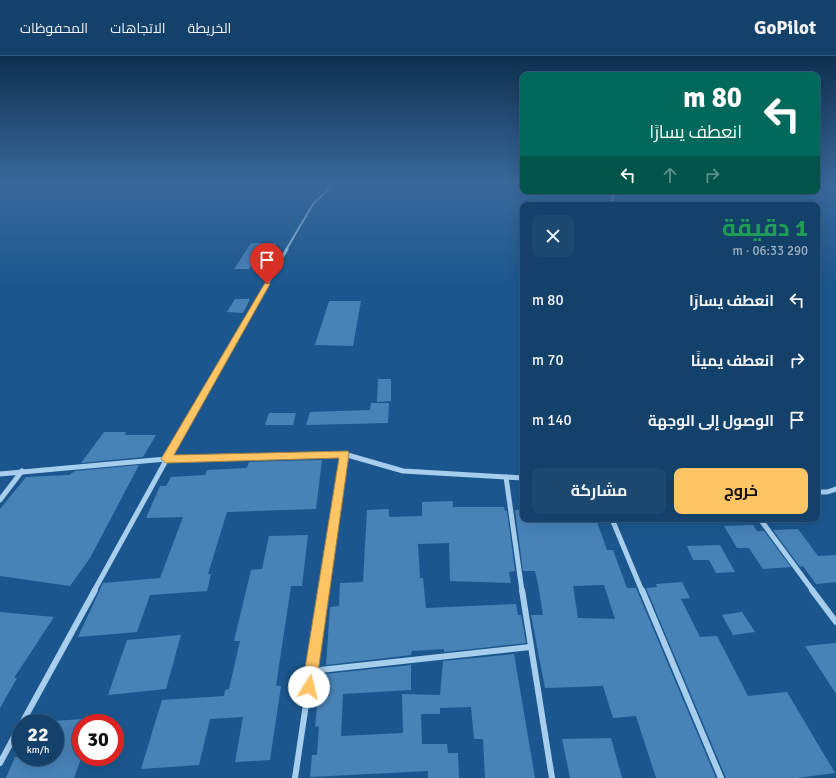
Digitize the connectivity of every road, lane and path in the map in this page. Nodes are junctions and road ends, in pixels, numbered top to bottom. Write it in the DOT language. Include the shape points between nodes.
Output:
graph roads {
  1 [pos="305,219"];
  2 [pos="344,454"];
  3 [pos="166,459"];
  4 [pos="22,471"];
  5 [pos="0,474"];
  6 [pos="506,477"];
  7 [pos="520,478"];
  8 [pos="836,489"];
  9 [pos="820,492"];
  10 [pos="0,500"];
  11 [pos="613,522"];
  12 [pos="762,522"];
  13 [pos="836,622"];
  14 [pos="530,647"];
  15 [pos="311,671"];
  16 [pos="26,714"];
  17 [pos="12,741"];
  18 [pos="0,763"];
  19 [pos="295,778"];
  20 [pos="552,778"];
  21 [pos="721,778"];
  1 -- 3 [label="street"];
  2 -- 3 [label="street"];
  2 -- 6 [label="street" via="403,471"];
  2 -- 15 [label="street"];
  3 -- 4 [label="street"];
  3 -- 16 [label="street"];
  4 -- 5 [label="street"];
  4 -- 10 [label="street"];
  6 -- 7 [label="street"];
  6 -- 14 [label="street"];
  8 -- 9 [label="street"];
  11 -- 21 [label="street"];
  12 -- 13 [label="street"];
  14 -- 15 [label="street"];
  14 -- 20 [label="street"];
  15 -- 19 [label="street"];
  17 -- 18 [label="street"];
}
